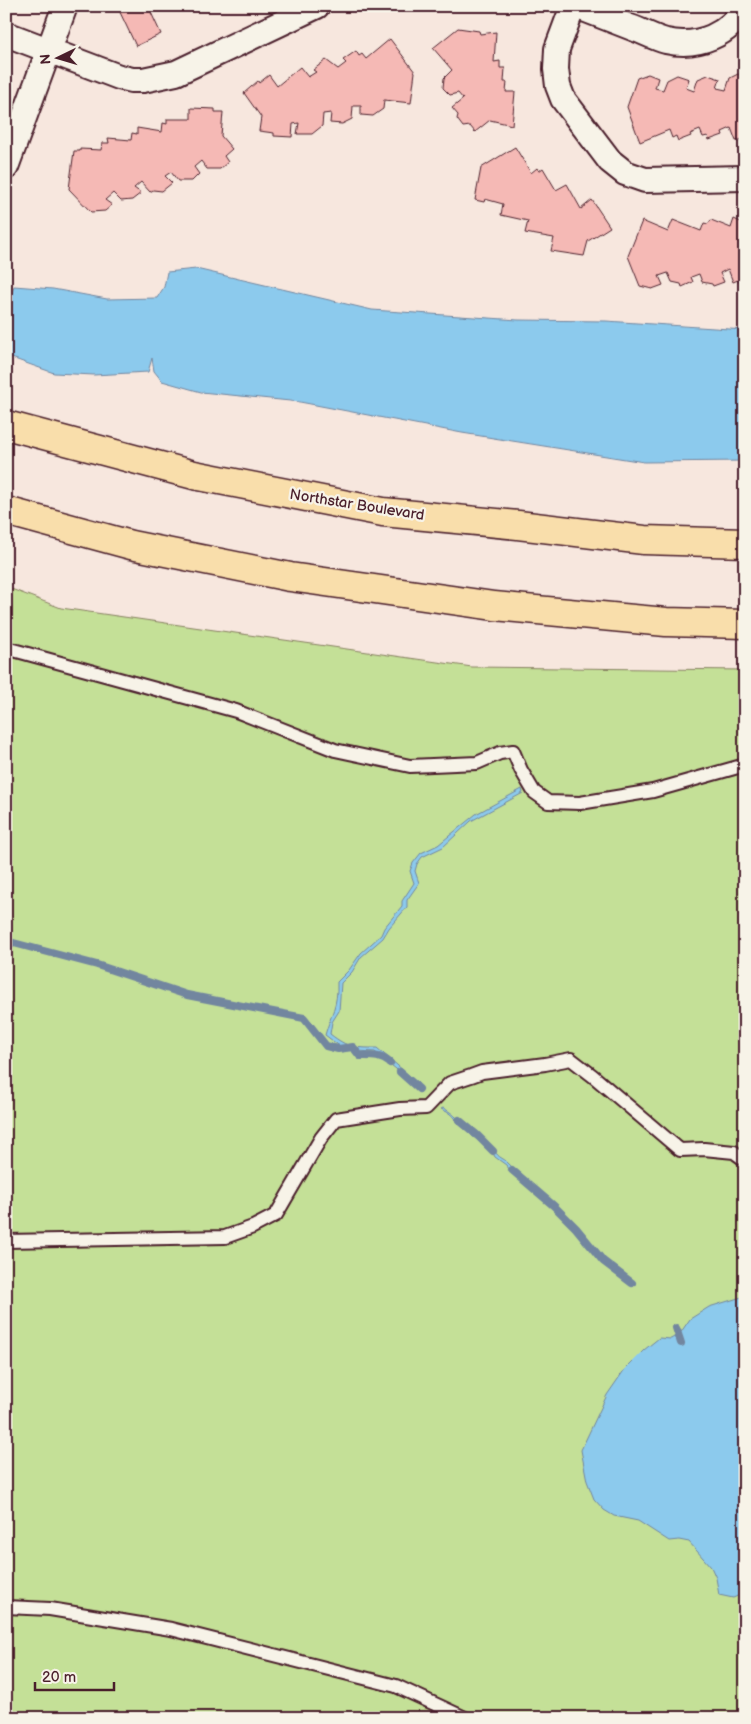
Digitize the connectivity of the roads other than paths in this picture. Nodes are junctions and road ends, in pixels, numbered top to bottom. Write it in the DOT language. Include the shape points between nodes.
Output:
graph roads {
  1 [pos="64,6"];
  2 [pos="317,6"];
  3 [pos="574,6"];
  4 [pos="745,6"];
  5 [pos="6,34"];
  6 [pos="48,50"];
  7 [pos="6,167"];
  8 [pos="745,178"];
  9 [pos="6,425"];
  10 [pos="6,511"];
  11 [pos="745,543"];
  12 [pos="745,624"];
  13 [pos="6,648"];
  14 [pos="745,765"];
  15 [pos="745,1160"];
  16 [pos="6,1241"];
  17 [pos="6,1607"];
  18 [pos="465,1718"];
  1 -- 6 [label="street"];
  2 -- 6 [label="street" via="176,73 160,77 132,80 119,77"];
  3 -- 4 [label="street" via="665,40 682,43 699,42 715,36 728,28"];
  3 -- 8 [label="street" via="557,49 558,86 563,99 610,161 625,173 645,180"];
  5 -- 6 [label="street"];
  6 -- 7 [label="street"];
  9 -- 11 [label="main road, Northstar Boulevard" via="194,475 383,512 644,540"];
  10 -- 12 [label="main road" via="131,545 309,580 494,606 666,622"];
  13 -- 14 [label="lane" via="236,711 334,750 410,766 477,763 500,753 513,752 534,792 548,802 580,803 653,791"];
  15 -- 16 [label="lane" via="734,1152 680,1150 571,1059 482,1072 450,1083 426,1108 336,1118 276,1214 225,1237"];
  17 -- 18 [label="lane" via="50,1609 171,1629 396,1686"];
}
